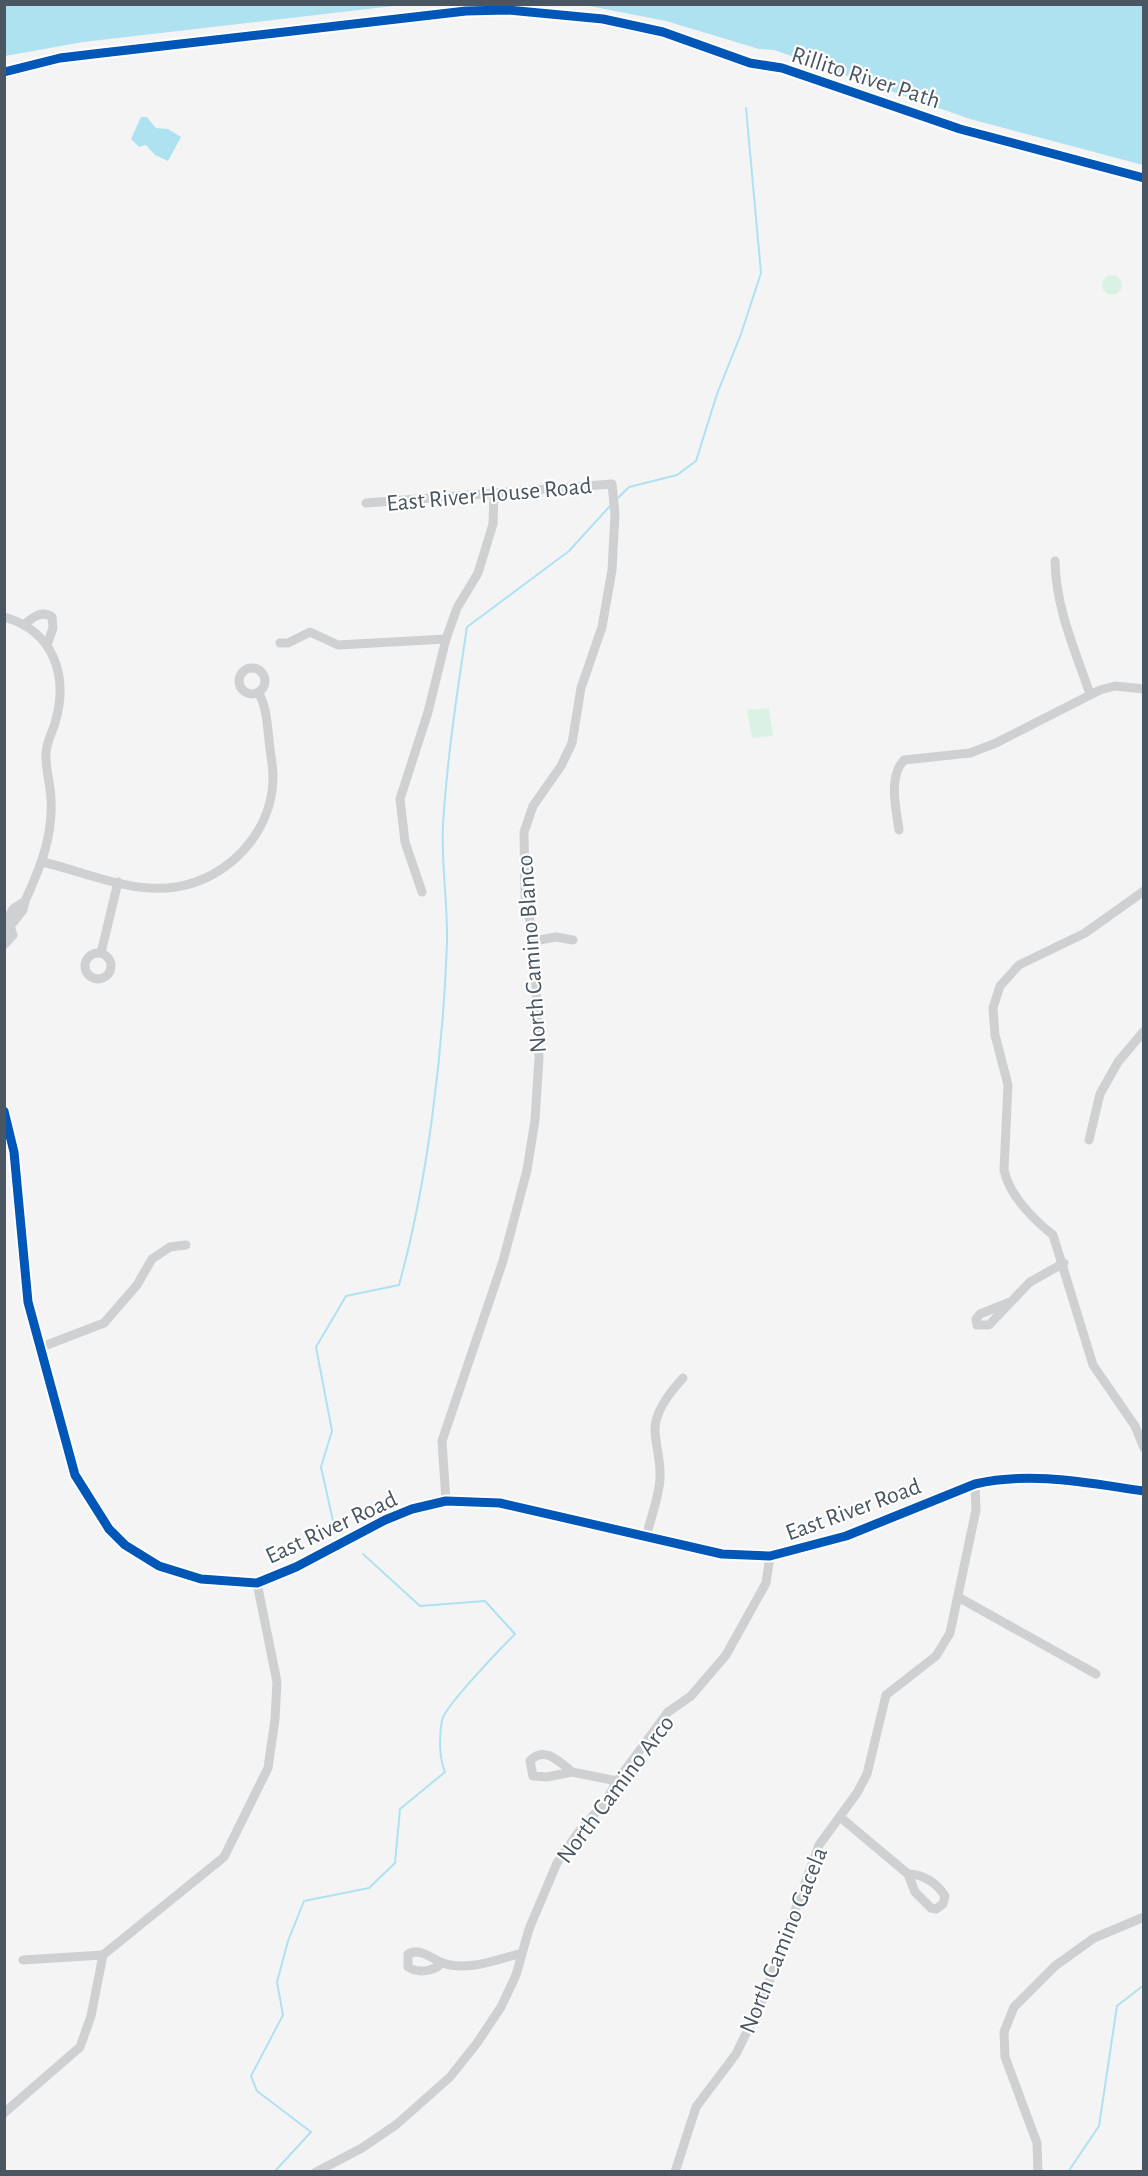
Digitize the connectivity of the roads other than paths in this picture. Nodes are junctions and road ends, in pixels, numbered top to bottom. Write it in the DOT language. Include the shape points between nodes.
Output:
graph roads {
  1 [pos="612,484"];
  2 [pos="494,492"];
  3 [pos="366,503"];
  4 [pos="1055,561"];
  5 [pos="4,617"];
  6 [pos="25,624"];
  7 [pos="446,639"];
  8 [pos="280,643"];
  9 [pos="47,645"];
  10 [pos="1143,689"];
  11 [pos="258,692"];
  12 [pos="1090,694"];
  13 [pos="899,830"];
  14 [pos="43,862"];
  15 [pos="118,882"];
  16 [pos="1143,891"];
  17 [pos="422,892"];
  18 [pos="8,922"];
  19 [pos="4,934"];
  20 [pos="573,940"];
  21 [pos="534,941"];
  22 [pos="4,945"];
  23 [pos="101,953"];
  24 [pos="1143,1031"];
  25 [pos="4,1111"];
  26 [pos="1089,1140"];
  27 [pos="186,1245"];
  28 [pos="1064,1263"];
  29 [pos="1010,1302"];
  30 [pos="39,1348"];
  31 [pos="683,1378"];
  32 [pos="1143,1448"];
  33 [pos="975,1484"];
  34 [pos="1143,1491"];
  35 [pos="447,1501"];
  36 [pos="646,1538"];
  37 [pos="770,1556"];
  38 [pos="257,1583"];
  39 [pos="957,1598"];
  40 [pos="1096,1674"];
  41 [pos="572,1772"];
  42 [pos="617,1780"];
  43 [pos="840,1817"];
  44 [pos="908,1874"];
  45 [pos="1143,1917"];
  46 [pos="522,1953"];
  47 [pos="103,1955"];
  48 [pos="23,1959"];
  49 [pos="442,1963"];
  50 [pos="4,2113"];
  51 [pos="316,2172"];
  52 [pos="675,2172"];
  53 [pos="1038,2172"];
  1 -- 2 [label="street, East River House Road"];
  1 -- 21 [label="street, North Camino Blanco" via="612,570 603,627 581,688 572,743 533,806 524,832 525,896"];
  2 -- 3 [label="street, East River House Road"];
  2 -- 7 [label="street" via="493,524 478,573"];
  4 -- 12 [label="street" via="1066,633"];
  5 -- 6 [label="street"];
  6 -- 9 [label="street"];
  6 -- 9 [label="street" via="36,615 52,617"];
  7 -- 8 [label="street" via="338,645 310,632"];
  7 -- 17 [label="street" via="400,799 405,842"];
  9 -- 14 [label="street" via="58,669 60,700 45,754 52,810"];
  10 -- 12 [label="street" via="1114,686"];
  11 -- 15 [label="street" via="265,704 273,776 261,825 243,852 228,865 193,883 157,888"];
  12 -- 13 [label="street" via="970,753 904,760 897,767 895,780"];
  14 -- 15 [label="street"];
  14 -- 18 [label="street" via="25,901 13,909"];
  15 -- 23 [label="street"];
  16 -- 28 [label="street" via="1085,933 1019,965 1000,986 993,1008 995,1035 1008,1085 1006,1181 1041,1226 1053,1235"];
  18 -- 19 [label="street"];
  18 -- 22 [label="street" via="13,935"];
  20 -- 21 [label="street" via="556,937"];
  21 -- 35 [label="street, North Camino Blanco" via="539,1058 535,1120 527,1170 503,1259 442,1441"];
  24 -- 26 [label="street" via="1118,1062 1100,1094"];
  25 -- 30 [label="street, East River Road" via="14,1152 28,1302"];
  27 -- 30 [label="street" via="170,1247 152,1258 137,1285 104,1323"];
  28 -- 29 [label="street" via="1030,1282"];
  28 -- 32 [label="street" via="1093,1365 1135,1426"];
  30 -- 38 [label="street, East River Road" via="75,1475 109,1529 136,1553 167,1569 201,1579"];
  31 -- 36 [label="street" via="659,1413 655,1430 660,1481"];
  33 -- 34 [label="street, East River Road" via="1018,1477 1063,1479"];
  33 -- 37 [label="street, East River Road" via="846,1536"];
  33 -- 39 [label="street, North Camino Gacela" via="976,1510"];
  35 -- 36 [label="street, East River Road" via="501,1503"];
  35 -- 38 [label="street, East River Road" via="385,1520 296,1568"];
  36 -- 37 [label="street, East River Road" via="722,1554"];
  37 -- 42 [label="street, North Camino Arco" via="766,1583 726,1655 692,1696 668,1712"];
  38 -- 47 [label="street" via="277,1682 268,1768 224,1857"];
  39 -- 40 [label="street"];
  39 -- 43 [label="street, North Camino Gacela" via="950,1633 936,1656 886,1695 867,1774"];
  41 -- 42 [label="street"];
  42 -- 46 [label="street, North Camino Arco" via="606,1801 557,1863"];
  43 -- 44 [label="street"];
  43 -- 52 [label="street, North Camino Gacela" via="819,1845 762,2001 740,2045 696,2106"];
  45 -- 53 [label="street" via="1094,1938 1055,1966 1014,2007 1004,2032 1005,2056 1037,2143"];
  46 -- 49 [label="street" via="483,1964"];
  46 -- 51 [label="street, North Camino Arco" via="501,2007 450,2078 394,2126"];
  47 -- 48 [label="street"];
  47 -- 50 [label="street" via="80,2048"];
}
